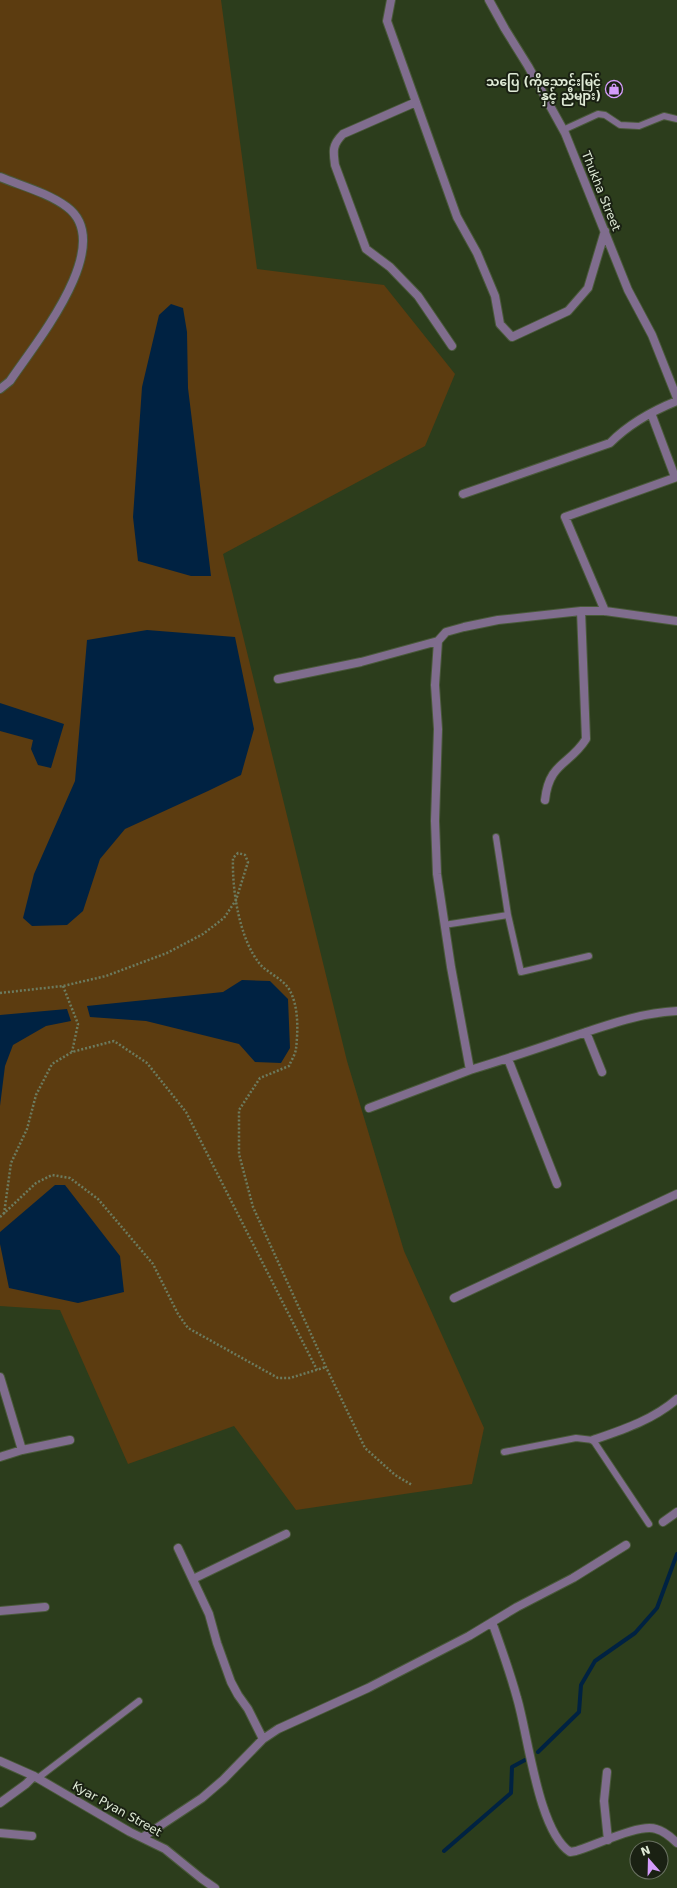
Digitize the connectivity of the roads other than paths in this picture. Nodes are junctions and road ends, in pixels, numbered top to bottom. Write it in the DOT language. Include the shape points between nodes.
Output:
graph roads {
  1 [pos="391,0"];
  2 [pos="489,0"];
  3 [pos="416,102"];
  4 [pos="677,119"];
  5 [pos="563,130"];
  6 [pos="0,177"];
  7 [pos="605,231"];
  8 [pos="452,346"];
  9 [pos="0,389"];
  10 [pos="677,398"];
  11 [pos="677,401"];
  12 [pos="652,413"];
  13 [pos="676,477"];
  14 [pos="463,494"];
  15 [pos="581,611"];
  16 [pos="605,611"];
  17 [pos="677,621"];
  18 [pos="438,641"];
  19 [pos="278,679"];
  20 [pos="545,800"];
  21 [pos="496,837"];
  22 [pos="508,915"];
  23 [pos="444,925"];
  24 [pos="589,956"];
  25 [pos="677,1011"];
  26 [pos="586,1032"];
  27 [pos="508,1059"];
  28 [pos="470,1070"];
  29 [pos="602,1072"];
  30 [pos="369,1108"];
  31 [pos="557,1184"];
  32 [pos="677,1194"];
  33 [pos="454,1298"];
  34 [pos="0,1377"];
  35 [pos="677,1399"];
  36 [pos="70,1440"];
  37 [pos="593,1440"];
  38 [pos="22,1450"];
  39 [pos="504,1452"];
  40 [pos="0,1457"];
  41 [pos="677,1512"];
  42 [pos="663,1522"];
  43 [pos="649,1524"];
  44 [pos="286,1534"];
  45 [pos="626,1545"];
  46 [pos="178,1548"];
  47 [pos="193,1579"];
  48 [pos="45,1607"];
  49 [pos="0,1611"];
  50 [pos="492,1622"];
  51 [pos="139,1701"];
  52 [pos="263,1739"];
  53 [pos="0,1761"];
  54 [pos="607,1772"];
  55 [pos="36,1777"];
  56 [pos="0,1803"];
  57 [pos="0,1833"];
  58 [pos="32,1836"];
  59 [pos="143,1837"];
  60 [pos="608,1840"];
  61 [pos="675,1841"];
  62 [pos="677,1849"];
  63 [pos="202,1884"];
  64 [pos="215,1888"];
  1 -- 3 [label="street" via="387,21"];
  2 -- 5 [label="street, Thukha Street"];
  3 -- 7 [label="street" via="457,217 477,253 495,296 500,324 512,337 568,311 588,288"];
  3 -- 8 [label="street" via="343,134 335,142 335,166 366,249 390,267 418,296"];
  4 -- 5 [label="lane" via="664,116 639,126 620,125 605,115 598,114"];
  5 -- 7 [label="street, Thukha Street"];
  6 -- 9 [label="street" via="41,193 67,208 75,216 84,239 82,255 67,296 10,381"];
  7 -- 10 [label="street, Thukha Street" via="628,290 652,335"];
  11 -- 12 [label="street"];
  12 -- 13 [label="street"];
  12 -- 14 [label="street" via="627,426 610,443"];
  13 -- 16 [label="street" via="564,516"];
  15 -- 16 [label="street"];
  15 -- 18 [label="street" via="478,624 446,632"];
  15 -- 20 [label="street" via="586,739 581,747 556,769 550,778"];
  16 -- 17 [label="street"];
  18 -- 19 [label="street" via="362,662"];
  18 -- 23 [label="street" via="435,685 438,729 435,821 437,874"];
  21 -- 22 [label="lane"];
  22 -- 23 [label="lane"];
  22 -- 24 [label="lane" via="521,972"];
  23 -- 28 [label="street"];
  25 -- 26 [label="street" via="639,1015"];
  26 -- 27 [label="street"];
  26 -- 29 [label="street"];
  27 -- 28 [label="street"];
  27 -- 31 [label="street"];
  28 -- 30 [label="street"];
  32 -- 33 [label="street"];
  34 -- 38 [label="street"];
  35 -- 37 [label="street" via="666,1409"];
  36 -- 38 [label="street"];
  37 -- 39 [label="lane" via="576,1438"];
  37 -- 43 [label="lane"];
  38 -- 40 [label="street"];
  41 -- 42 [label="street"];
  44 -- 47 [label="street"];
  45 -- 50 [label="street" via="573,1578"];
  46 -- 47 [label="street"];
  47 -- 52 [label="street" via="209,1614 232,1682"];
  48 -- 49 [label="street"];
  50 -- 52 [label="street" via="470,1636 368,1688 278,1729"];
  50 -- 60 [label="street" via="517,1698 537,1789 554,1830 565,1849 570,1852"];
  51 -- 55 [label="lane"];
  52 -- 59 [label="street" via="202,1798"];
  53 -- 55 [label="street, Kyar Pyan Street"];
  54 -- 60 [label="street" via="604,1801"];
  55 -- 56 [label="street"];
  55 -- 59 [label="street, Kyar Pyan Street"];
  57 -- 58 [label="street"];
  59 -- 63 [label="street, Kyar Pyan Street" via="165,1849"];
  60 -- 61 [label="street" via="635,1830 655,1828"];
  61 -- 62 [label="street"];
  63 -- 64 [label="street, Kyar Pyan Street"];
}
